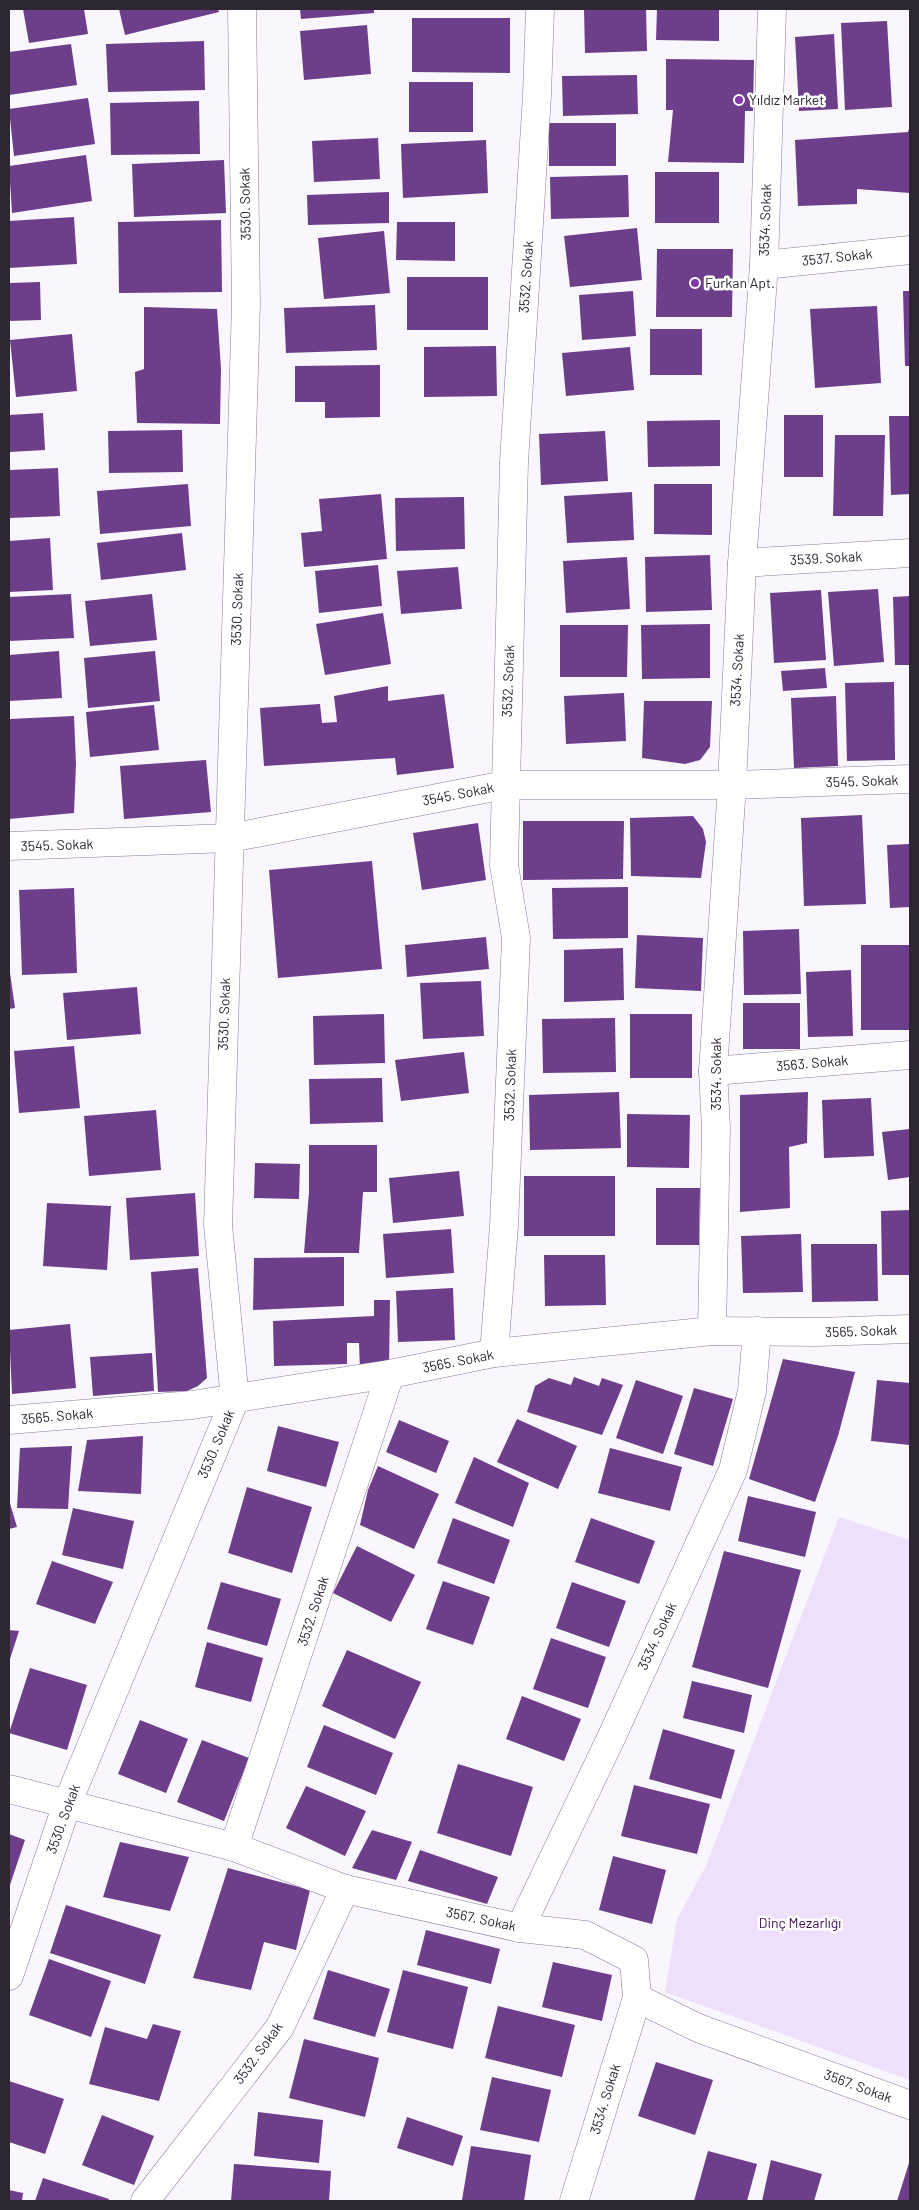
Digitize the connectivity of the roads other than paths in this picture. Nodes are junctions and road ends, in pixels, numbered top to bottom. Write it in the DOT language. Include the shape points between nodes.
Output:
graph roads {
  1 [pos="242,9"];
  2 [pos="540,9"];
  3 [pos="772,9"];
  4 [pos="910,250"];
  5 [pos="764,264"];
  6 [pos="910,553"];
  7 [pos="742,563"];
  8 [pos="910,779"];
  9 [pos="505,785"];
  10 [pos="732,785"];
  11 [pos="230,838"];
  12 [pos="9,846"];
  13 [pos="910,1055"];
  14 [pos="713,1071"];
  15 [pos="910,1328"];
  16 [pos="712,1331"];
  17 [pos="757,1331"];
  18 [pos="494,1353"];
  19 [pos="390,1374"];
  20 [pos="235,1399"];
  21 [pos="9,1420"];
  22 [pos="9,1789"];
  23 [pos="67,1804"];
  24 [pos="234,1847"];
  25 [pos="345,1889"];
  26 [pos="520,1928"];
  27 [pos="9,1976"];
  28 [pos="637,1998"];
  29 [pos="910,2105"];
  30 [pos="145,2201"];
  31 [pos="574,2201"];
  1 -- 11 [label="street, 3530. Sokak" via="246,304"];
  2 -- 9 [label="street, 3532. Sokak" via="514,462"];
  3 -- 5 [label="street, 3534. Sokak"];
  4 -- 5 [label="street, 3537. Sokak"];
  5 -- 7 [label="street, 3534. Sokak"];
  6 -- 7 [label="street, 3539. Sokak"];
  7 -- 10 [label="street, 3534. Sokak"];
  8 -- 10 [label="street, 3545. Sokak"];
  9 -- 10 [label="street, 3545. Sokak"];
  9 -- 11 [label="street, 3545. Sokak"];
  9 -- 18 [label="street, 3532. Sokak" via="504,865 516,938 504,1226"];
  10 -- 14 [label="street, 3534. Sokak"];
  11 -- 12 [label="street, 3545. Sokak"];
  11 -- 20 [label="street, 3530. Sokak" via="218,1225"];
  13 -- 14 [label="street, 3563. Sokak"];
  14 -- 16 [label="street, 3534. Sokak" via="716,1128"];
  15 -- 17 [label="street, 3565. Sokak"];
  16 -- 17 [label="street, 3565. Sokak"];
  16 -- 18 [label="street, 3565. Sokak"];
  17 -- 26 [label="street, 3534. Sokak" via="752,1391 733,1470"];
  18 -- 19 [label="street, 3565. Sokak"];
  19 -- 20 [label="street, 3565. Sokak"];
  19 -- 24 [label="street, 3532. Sokak"];
  20 -- 21 [label="street, 3565. Sokak"];
  20 -- 23 [label="street, 3530. Sokak"];
  22 -- 23 [label="street, 3567. Sokak"];
  23 -- 24 [label="street, 3567. Sokak"];
  23 -- 27 [label="street, 3530. Sokak"];
  24 -- 25 [label="street, 3567. Sokak"];
  25 -- 26 [label="street, 3567. Sokak"];
  25 -- 30 [label="street, 3532. Sokak" via="280,2027"];
  26 -- 28 [label="street, 3567. Sokak" via="585,1935 634,1960"];
  28 -- 29 [label="street, 3567. Sokak" via="698,2028"];
  28 -- 31 [label="street, 3534. Sokak"];
}
